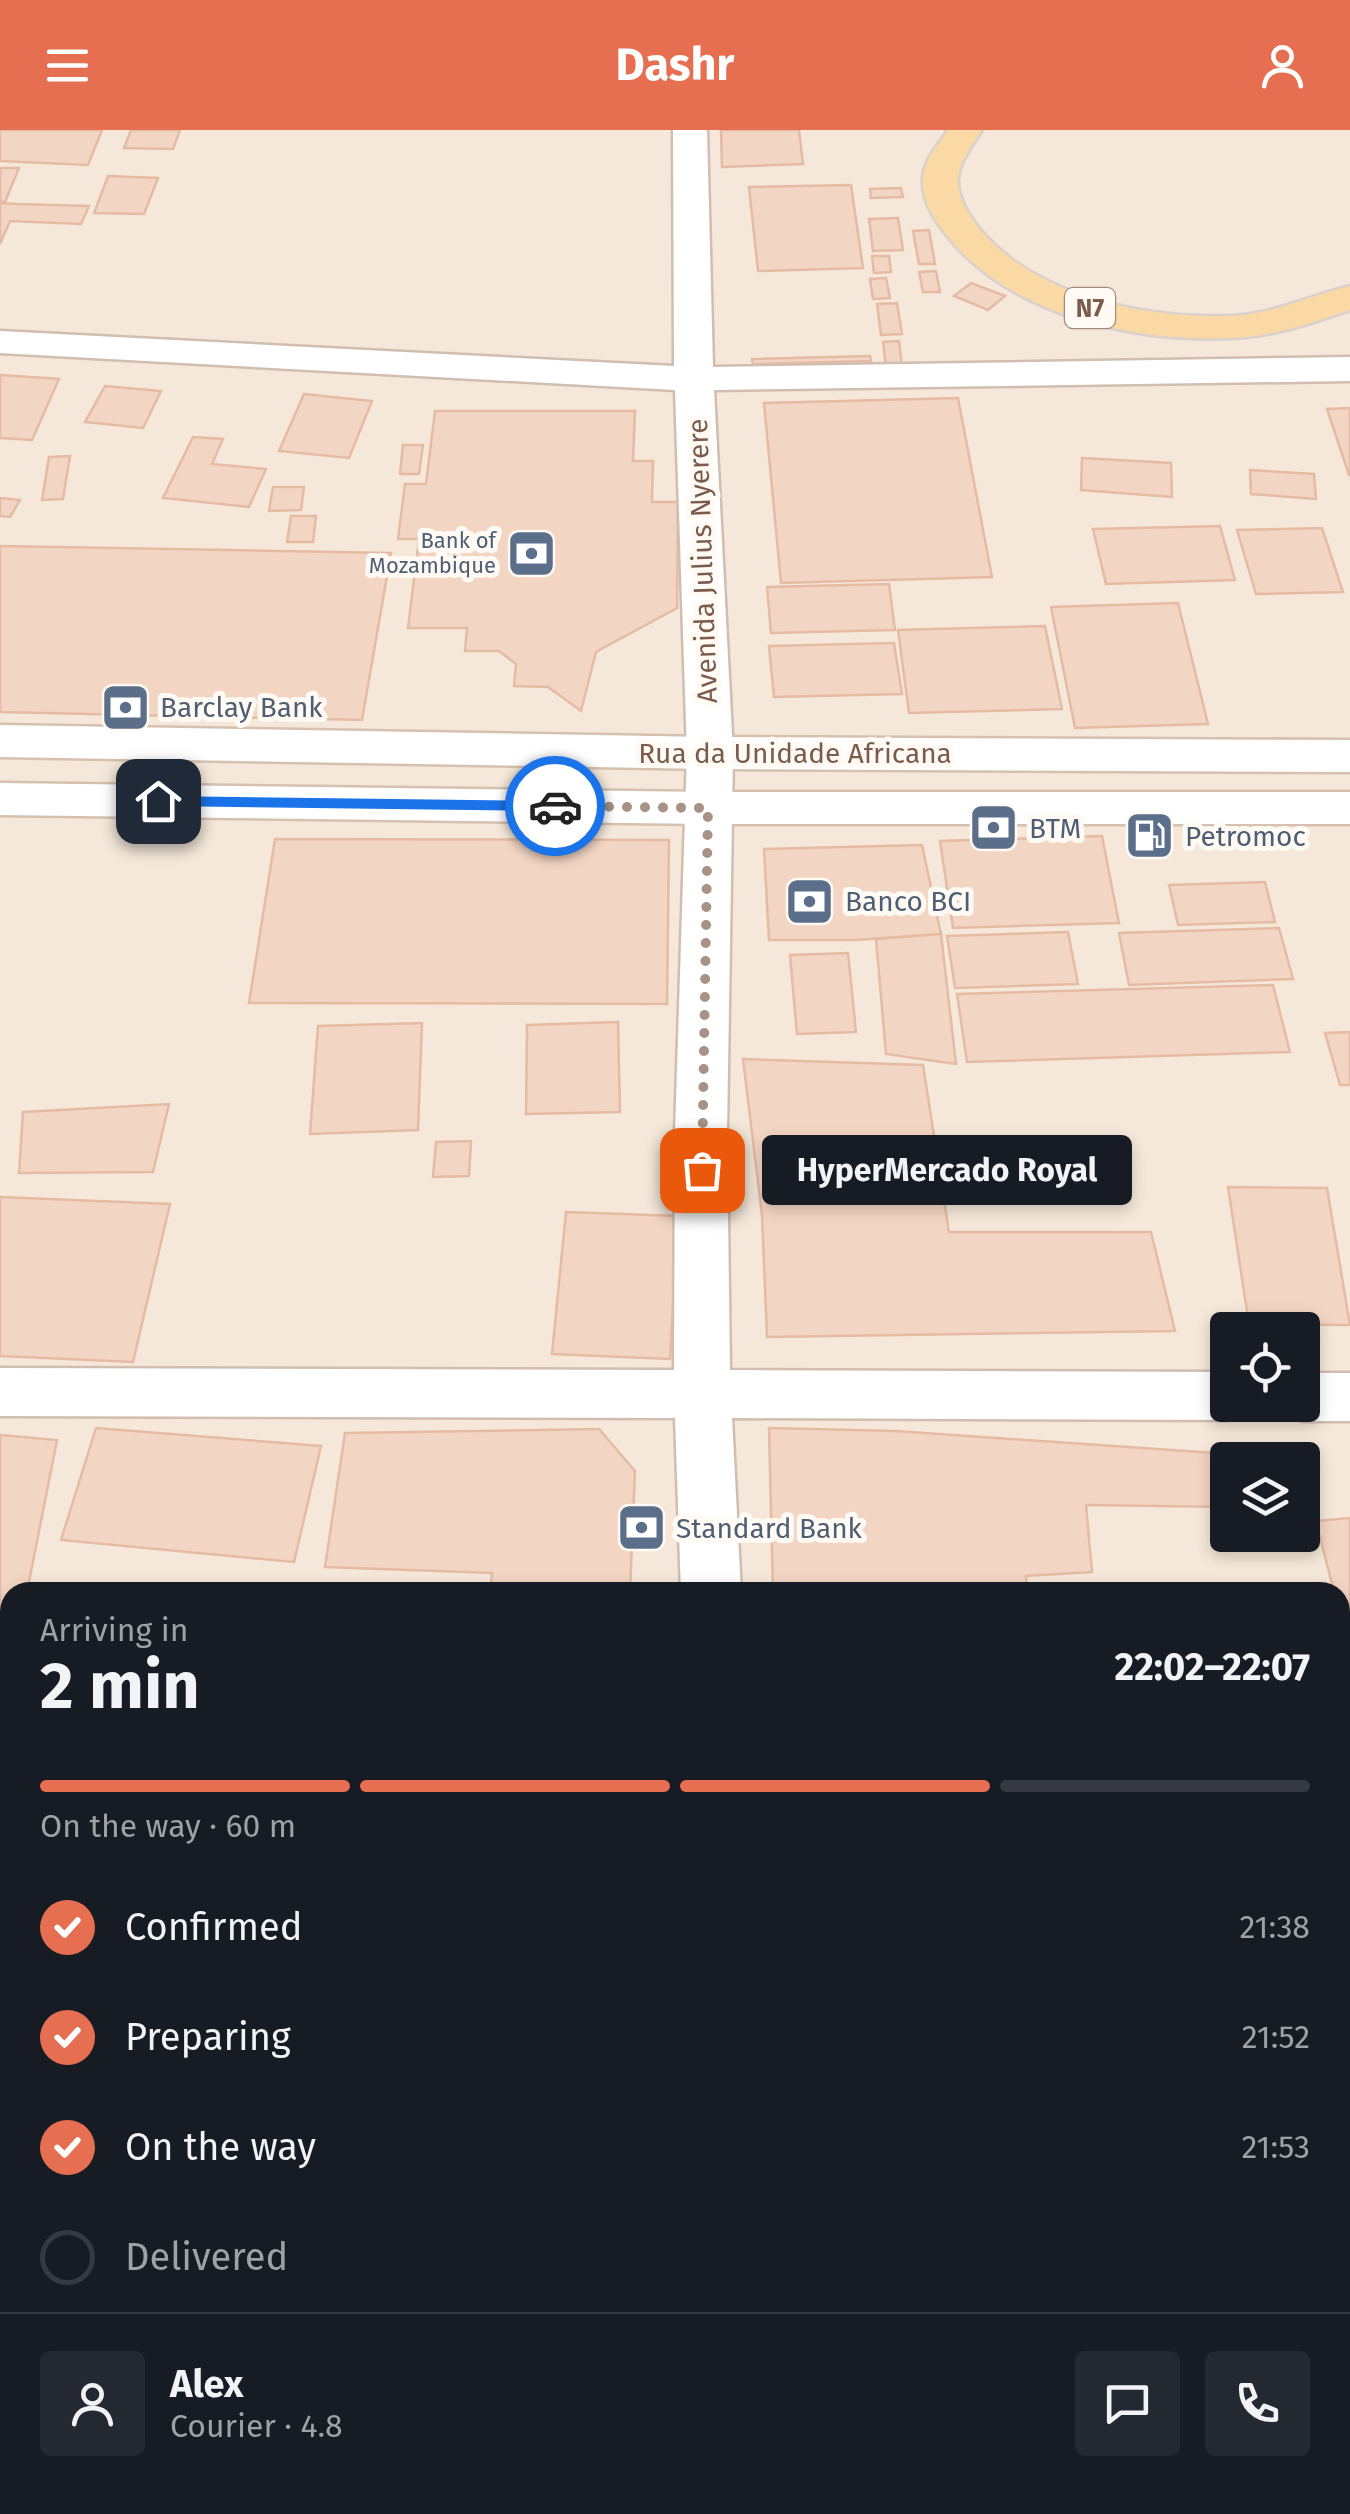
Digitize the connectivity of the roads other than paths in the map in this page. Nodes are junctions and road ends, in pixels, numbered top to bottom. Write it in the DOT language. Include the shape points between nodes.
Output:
graph roads {
  1 [pos="690,130"];
  2 [pos="964,130"];
  3 [pos="1350,297"];
  4 [pos="0,342"];
  5 [pos="1350,369"];
  6 [pos="694,379"];
  7 [pos="0,741"];
  8 [pos="710,753"];
  9 [pos="1350,756"];
  10 [pos="0,798"];
  11 [pos="708,808"];
  12 [pos="1350,808"];
  13 [pos="0,1392"];
  14 [pos="702,1392"];
  15 [pos="1210,1396"];
  16 [pos="1320,1397"];
  17 [pos="1350,1397"];
  18 [pos="711,1582"];
  1 -- 6 [label="street, Avenida Julius Nyerere"];
  2 -- 3 [label="main road, N7" via="941,172 944,204 987,260 1066,302 1172,324 1233,326"];
  4 -- 6 [label="street"];
  5 -- 6 [label="street"];
  6 -- 8 [label="street, Avenida Julius Nyerere"];
  7 -- 8 [label="street, Rua da Unidade Africana"];
  8 -- 9 [label="street, Rua da Unidade Africana"];
  8 -- 11 [label="street, Avenida Julius Nyerere"];
  10 -- 11 [label="street, Rua da Unidade Africana"];
  11 -- 12 [label="street, Rua da Unidade Africana"];
  11 -- 14 [label="street, Avenida Julius Nyerere"];
  13 -- 14 [label="street"];
  14 -- 15 [label="street"];
  14 -- 18 [label="street, Avenida Julius Nyerere"];
  16 -- 17 [label="street"];
}
